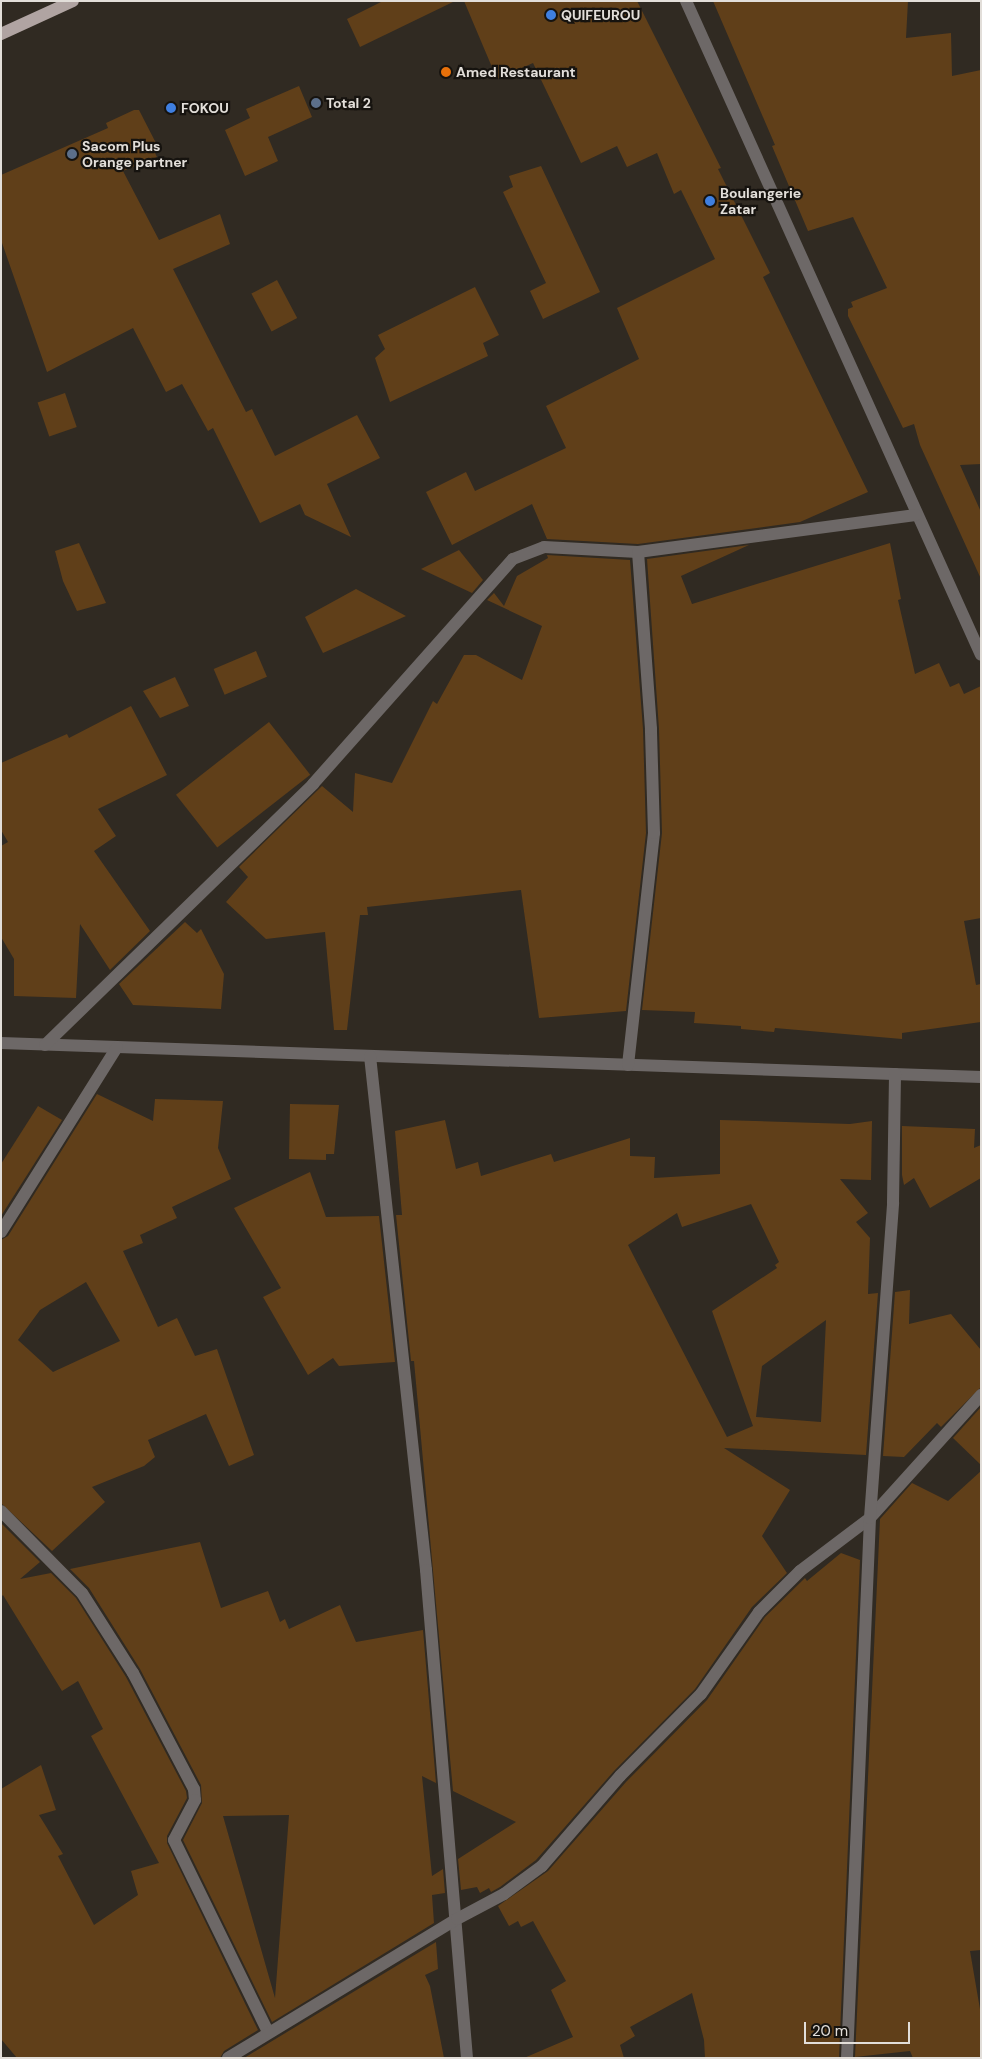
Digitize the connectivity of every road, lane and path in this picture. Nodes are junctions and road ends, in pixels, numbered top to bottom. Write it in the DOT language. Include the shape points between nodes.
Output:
graph roads {
  1 [pos="73,1"];
  2 [pos="686,1"];
  3 [pos="1,34"];
  4 [pos="916,515"];
  5 [pos="638,552"];
  6 [pos="981,655"];
  7 [pos="1,1043"];
  8 [pos="45,1045"];
  9 [pos="117,1047"];
  10 [pos="370,1056"];
  11 [pos="628,1064"];
  12 [pos="895,1074"];
  13 [pos="981,1077"];
  14 [pos="1,1232"];
  15 [pos="981,1394"];
  16 [pos="1,1511"];
  17 [pos="870,1518"];
  18 [pos="457,1919"];
  19 [pos="268,2032"];
  20 [pos="228,2058"];
  21 [pos="467,2058"];
  22 [pos="847,2058"];
  1 -- 3 [label="main road"];
  2 -- 4 [label="street"];
  4 -- 5 [label="street"];
  4 -- 6 [label="street"];
  5 -- 8 [label="street" via="544,547 513,559 312,784"];
  5 -- 11 [label="street" via="651,729 654,833"];
  7 -- 8 [label="street"];
  8 -- 9 [label="street"];
  9 -- 10 [label="street"];
  9 -- 14 [label="street"];
  10 -- 11 [label="street"];
  10 -- 18 [label="street" via="426,1570"];
  11 -- 12 [label="street"];
  12 -- 13 [label="street"];
  12 -- 17 [label="street" via="893,1203"];
  15 -- 17 [label="street"];
  16 -- 19 [label="street" via="82,1593 133,1673 194,1789 195,1800 174,1833 174,1840"];
  17 -- 18 [label="street" via="800,1571 759,1612 701,1694 620,1776 542,1866 504,1894"];
  17 -- 22 [label="street"];
  18 -- 19 [label="street"];
  18 -- 21 [label="street"];
  19 -- 20 [label="street"];
}
